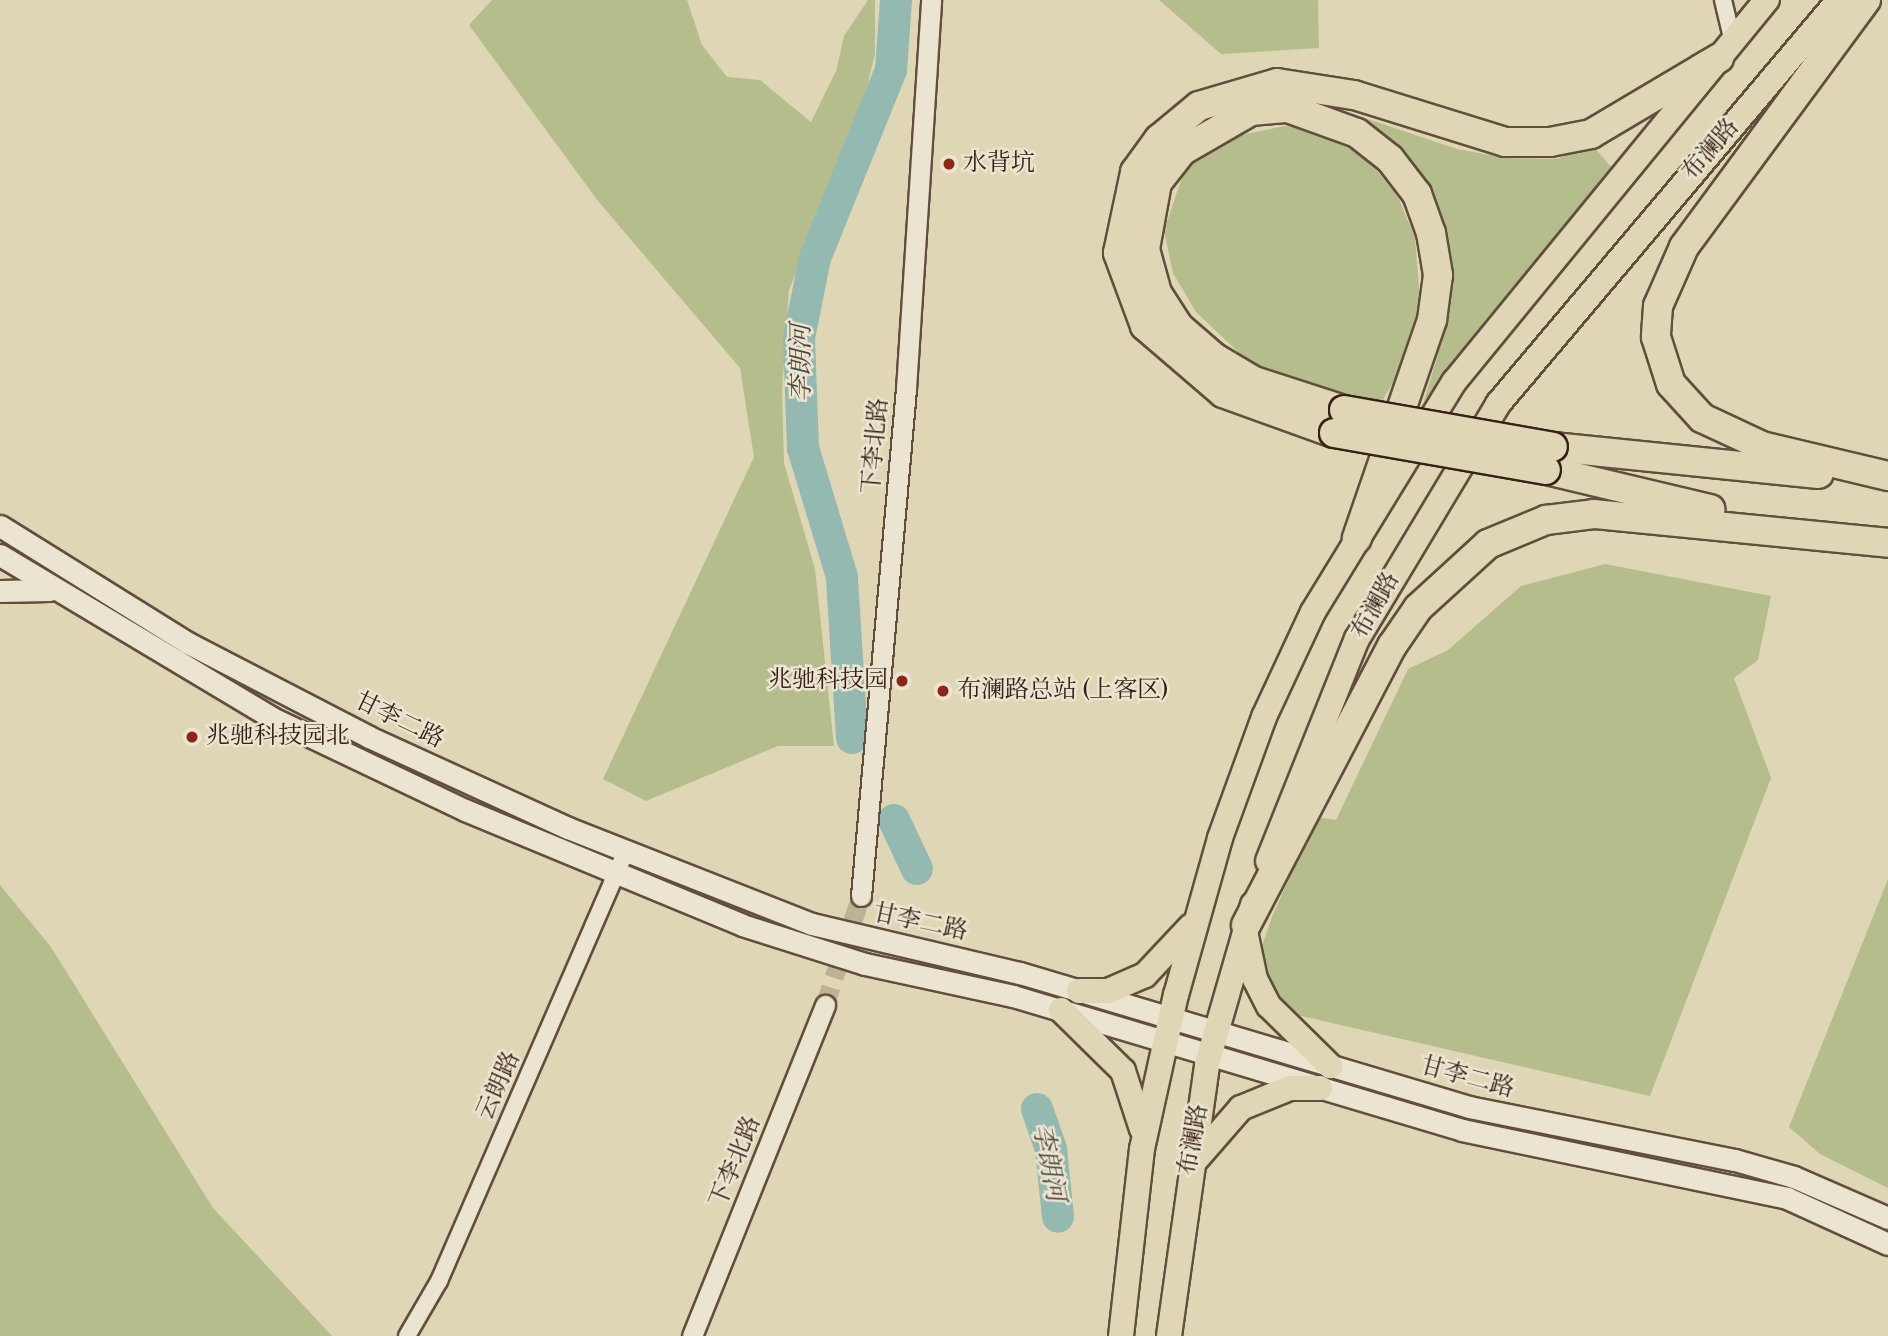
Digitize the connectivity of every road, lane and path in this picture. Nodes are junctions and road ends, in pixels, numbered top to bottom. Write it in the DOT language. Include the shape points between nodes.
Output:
graph roads {
  1 [pos="930,0"];
  2 [pos="1723,0"];
  3 [pos="1767,0"];
  4 [pos="1839,0"];
  5 [pos="1866,0"];
  6 [pos="1726,50"];
  7 [pos="1339,421"];
  8 [pos="1549,458"];
  9 [pos="1888,477"];
  10 [pos="0,526"];
  11 [pos="1779,528"];
  12 [pos="1357,538"];
  13 [pos="1888,542"];
  14 [pos="0,555"];
  15 [pos="53,590"];
  16 [pos="0,591"];
  17 [pos="626,851"];
  18 [pos="616,874"];
  19 [pos="861,896"];
  20 [pos="1199,914"];
  21 [pos="1246,925"];
  22 [pos="1079,990"];
  23 [pos="825,1005"];
  24 [pos="1061,1010"];
  25 [pos="1167,1029"];
  26 [pos="1213,1043"];
  27 [pos="1325,1077"];
  28 [pos="1142,1149"];
  29 [pos="1188,1175"];
  30 [pos="1888,1218"];
  31 [pos="1888,1244"];
  32 [pos="407,1336"];
  33 [pos="692,1336"];
  34 [pos="1121,1336"];
  35 [pos="1169,1336"];
  1 -- 19 [label="street, 下李北路" via="906,390"];
  2 -- 6 [label="street"];
  3 -- 6 [label="main road, 布澜路"];
  4 -- 21 [label="main road, 布澜路" via="1579,300 1498,404 1357,639"];
  5 -- 9 [label="highway" via="1684,247 1658,306 1656,337 1671,384 1702,418 1762,446"];
  6 -- 7 [label="highway" via="1615,122 1550,142 1506,142 1354,95 1277,83 1199,106 1159,139 1136,172 1118,253 1145,326 1223,393"];
  6 -- 12 [label="main road, 布澜路" via="1454,382"];
  7 -- 8 [label="highway, bridge"];
  7 -- 12 [label="highway" via="1215,358 1179,327 1157,293 1145,249 1157,183 1182,151 1251,111 1288,108 1357,132 1390,159 1417,194 1431,233 1438,275 1432,320"];
  8 -- 9 [label="highway"];
  8 -- 11 [label="highway"];
  10 -- 17 [label="main road, 甘李二路" via="285,694 475,787"];
  11 -- 13 [label="highway"];
  11 -- 21 [label="highway" via="1572,515 1488,544 1418,608 1392,646"];
  12 -- 20 [label="main road, 布澜路" via="1264,717"];
  14 -- 15 [label="main road, 甘李二路"];
  15 -- 16 [label="main road"];
  15 -- 18 [label="main road, 甘李二路" via="272,718"];
  17 -- 18 [label="street, 云朗路"];
  17 -- 22 [label="main road, 甘李二路" via="812,925"];
  18 -- 24 [label="main road, 甘李二路" via="803,946"];
  18 -- 32 [label="street, 云朗路" via="439,1281"];
  20 -- 22 [label="main road" via="1145,975 1108,991"];
  20 -- 25 [label="main road, 布澜路"];
  21 -- 26 [label="main road, 布澜路"];
  21 -- 27 [label="main road" via="1247,953 1269,1006"];
  22 -- 25 [label="main road, 甘李二路"];
  23 -- 33 [label="street, 下李北路"];
  24 -- 25 [label="main road, 甘李二路"];
  24 -- 28 [label="main road" via="1123,1071 1141,1119"];
  25 -- 26 [label="main road, 甘李二路"];
  25 -- 28 [label="main road, 布澜路"];
  26 -- 27 [label="main road, 甘李二路"];
  26 -- 29 [label="main road, 布澜路"];
  27 -- 29 [label="main road" via="1241,1108 1199,1151"];
  27 -- 30 [label="main road, 甘李二路" via="1534,1123 1735,1160 1794,1177"];
  27 -- 31 [label="main road, 甘李二路" via="1462,1130 1787,1198"];
  28 -- 34 [label="main road, 布澜路"];
  29 -- 35 [label="main road, 布澜路"];
}
